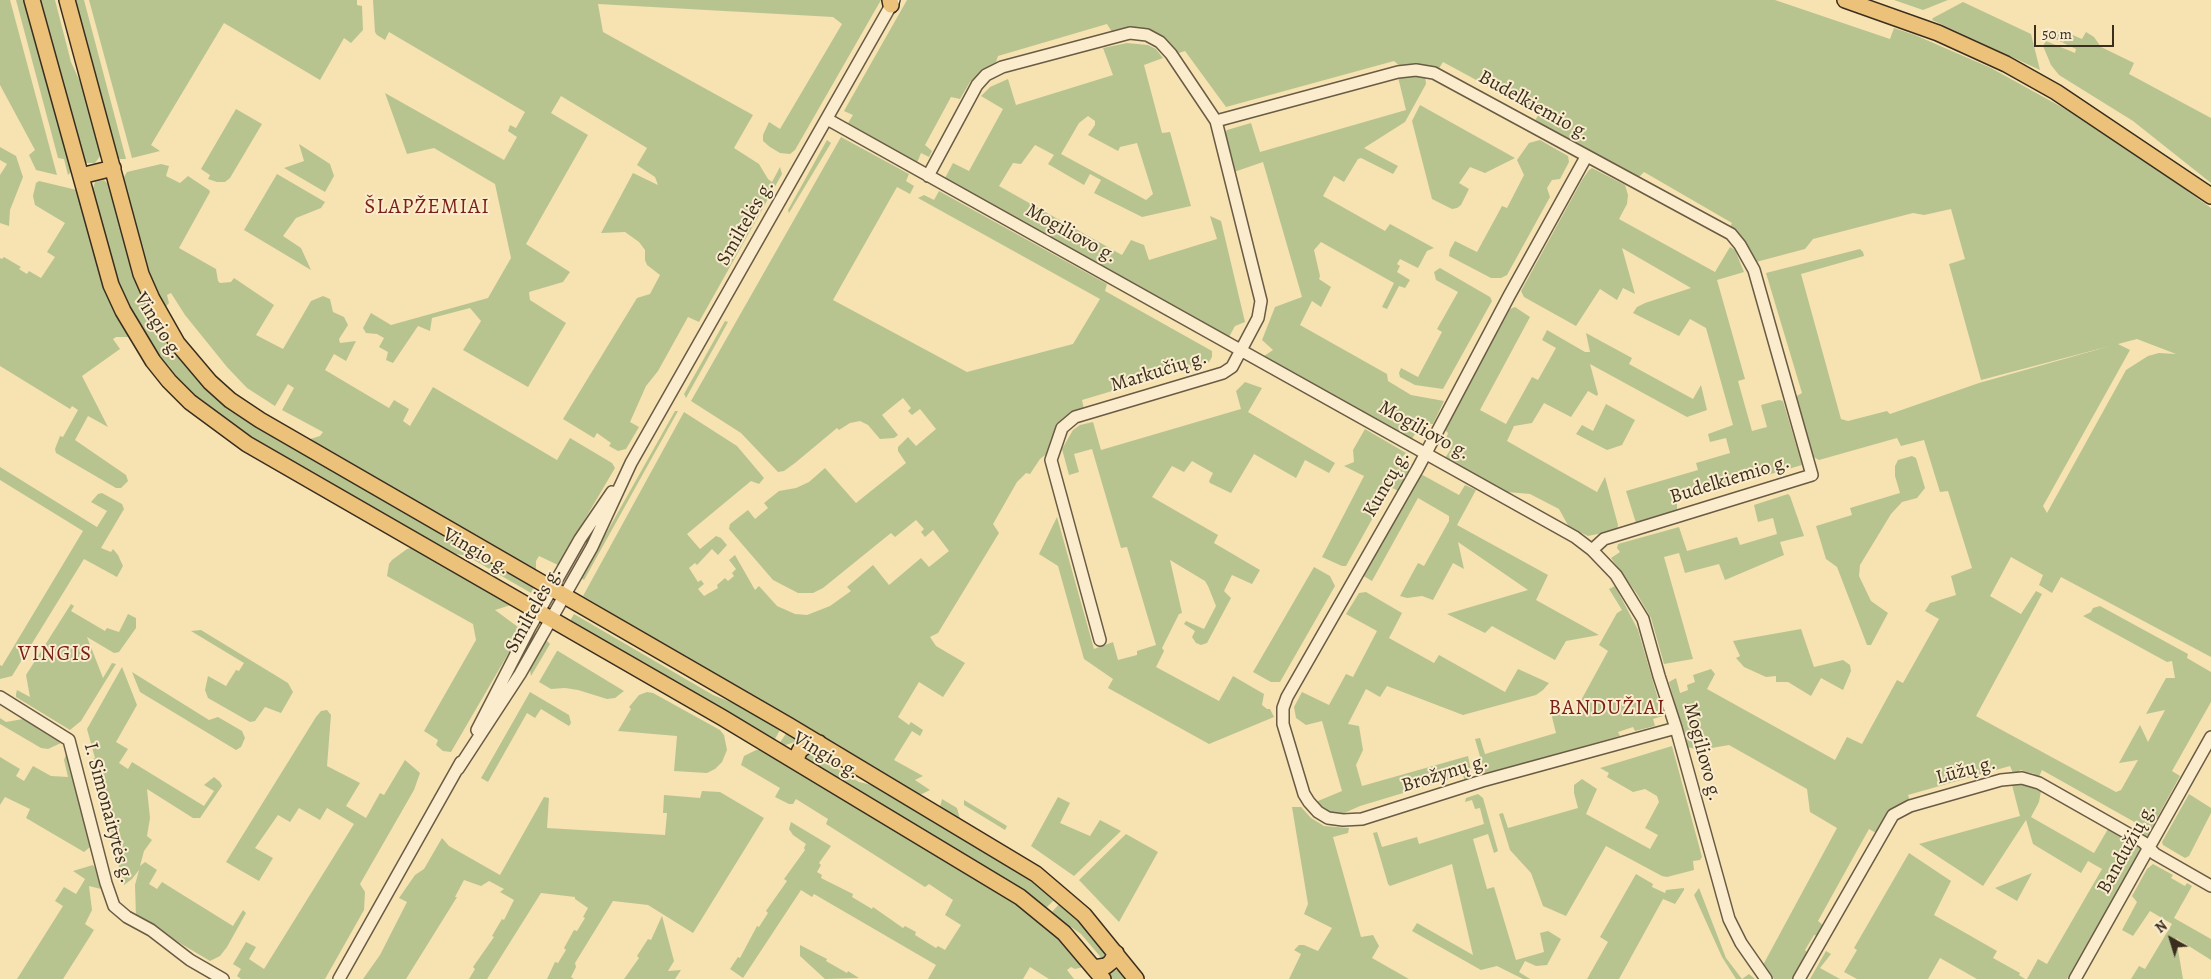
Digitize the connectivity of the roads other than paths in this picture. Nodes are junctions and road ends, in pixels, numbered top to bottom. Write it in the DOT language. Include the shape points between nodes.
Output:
graph roads {
  1 [pos="32,0"];
  2 [pos="67,0"];
  3 [pos="1845,0"];
  4 [pos="892,2"];
  5 [pos="827,119"];
  6 [pos="1216,121"];
  7 [pos="1586,157"];
  8 [pos="113,168"];
  9 [pos="81,176"];
  10 [pos="928,176"];
  11 [pos="2211,196"];
  12 [pos="1241,350"];
  13 [pos="1426,454"];
  14 [pos="1592,550"];
  15 [pos="558,591"];
  16 [pos="545,614"];
  17 [pos="1100,640"];
  18 [pos="0,697"];
  19 [pos="1283,724"];
  20 [pos="1676,728"];
  21 [pos="2211,737"];
  22 [pos="819,743"];
  23 [pos="795,762"];
  24 [pos="2149,848"];
  25 [pos="2211,886"];
  26 [pos="1116,953"];
  27 [pos="1099,974"];
  28 [pos="223,979"];
  29 [pos="339,979"];
  30 [pos="1136,979"];
  31 [pos="1766,979"];
  32 [pos="1799,979"];
  33 [pos="2075,979"];
  1 -- 9 [label="main road, Vingio g."];
  2 -- 8 [label="main road, Vingio g."];
  3 -- 11 [label="main road" via="1938,33 2006,64 2063,96"];
  4 -- 5 [label="street, Smiltelės g."];
  5 -- 10 [label="street, Mogiliovo g."];
  5 -- 15 [label="street, Smiltelės g." via="631,464 580,539"];
  6 -- 7 [label="street, Budelkiemio g." via="1398,72 1416,70 1434,73"];
  6 -- 10 [label="street" via="1160,42 1147,35 1130,33 1002,67 986,75 977,85"];
  6 -- 12 [label="street, Markučių g." via="1261,300 1258,318"];
  7 -- 13 [label="street, Kuncų g."];
  7 -- 14 [label="street, Budelkiemio g." via="1731,234 1740,245 1754,270 1812,475 1604,539"];
  8 -- 9 [label="main road"];
  8 -- 15 [label="main road, Vingio g." via="133,249 152,299 177,343 210,382 260,420"];
  9 -- 16 [label="main road, Vingio g." via="111,285 123,311 153,360 190,402 247,444"];
  10 -- 12 [label="street, Mogiliovo g."];
  12 -- 13 [label="street, Mogiliovo g."];
  12 -- 17 [label="street, Markučių g." via="1232,367 1223,373 1075,418 1062,428 1051,460"];
  13 -- 14 [label="street, Mogiliovo g." via="1575,537"];
  13 -- 19 [label="street, Kuncų g." via="1287,697"];
  14 -- 20 [label="street, Mogiliovo g." via="1616,576 1643,619"];
  15 -- 16 [label="street, Smiltelės g."];
  15 -- 22 [label="main road, Vingio g."];
  16 -- 23 [label="main road, Vingio g."];
  16 -- 29 [label="street, Smiltelės g." via="513,656 458,769"];
  18 -- 28 [label="street, I. Simonaitytės g." via="69,740 114,906 190,960"];
  19 -- 20 [label="street, Brožynų g." via="1304,794 1318,812 1328,818 1343,820 1362,819 1482,781"];
  20 -- 31 [label="street, Mogiliovo g." via="1729,919"];
  21 -- 24 [label="street, Bandužių g."];
  22 -- 23 [label="main road" via="800,750"];
  22 -- 26 [label="main road, Vingio g." via="1036,874 1084,915"];
  23 -- 27 [label="main road, Vingio g." via="1020,897 1064,933"];
  24 -- 25 [label="street, Lūžų g."];
  24 -- 32 [label="street, Lūžų g." via="2039,783 2022,778 2001,780 1910,806 1894,815"];
  24 -- 33 [label="street, Bandužių g."];
  26 -- 27 [label="main road"];
  26 -- 30 [label="main road, Vingio g."];
}
